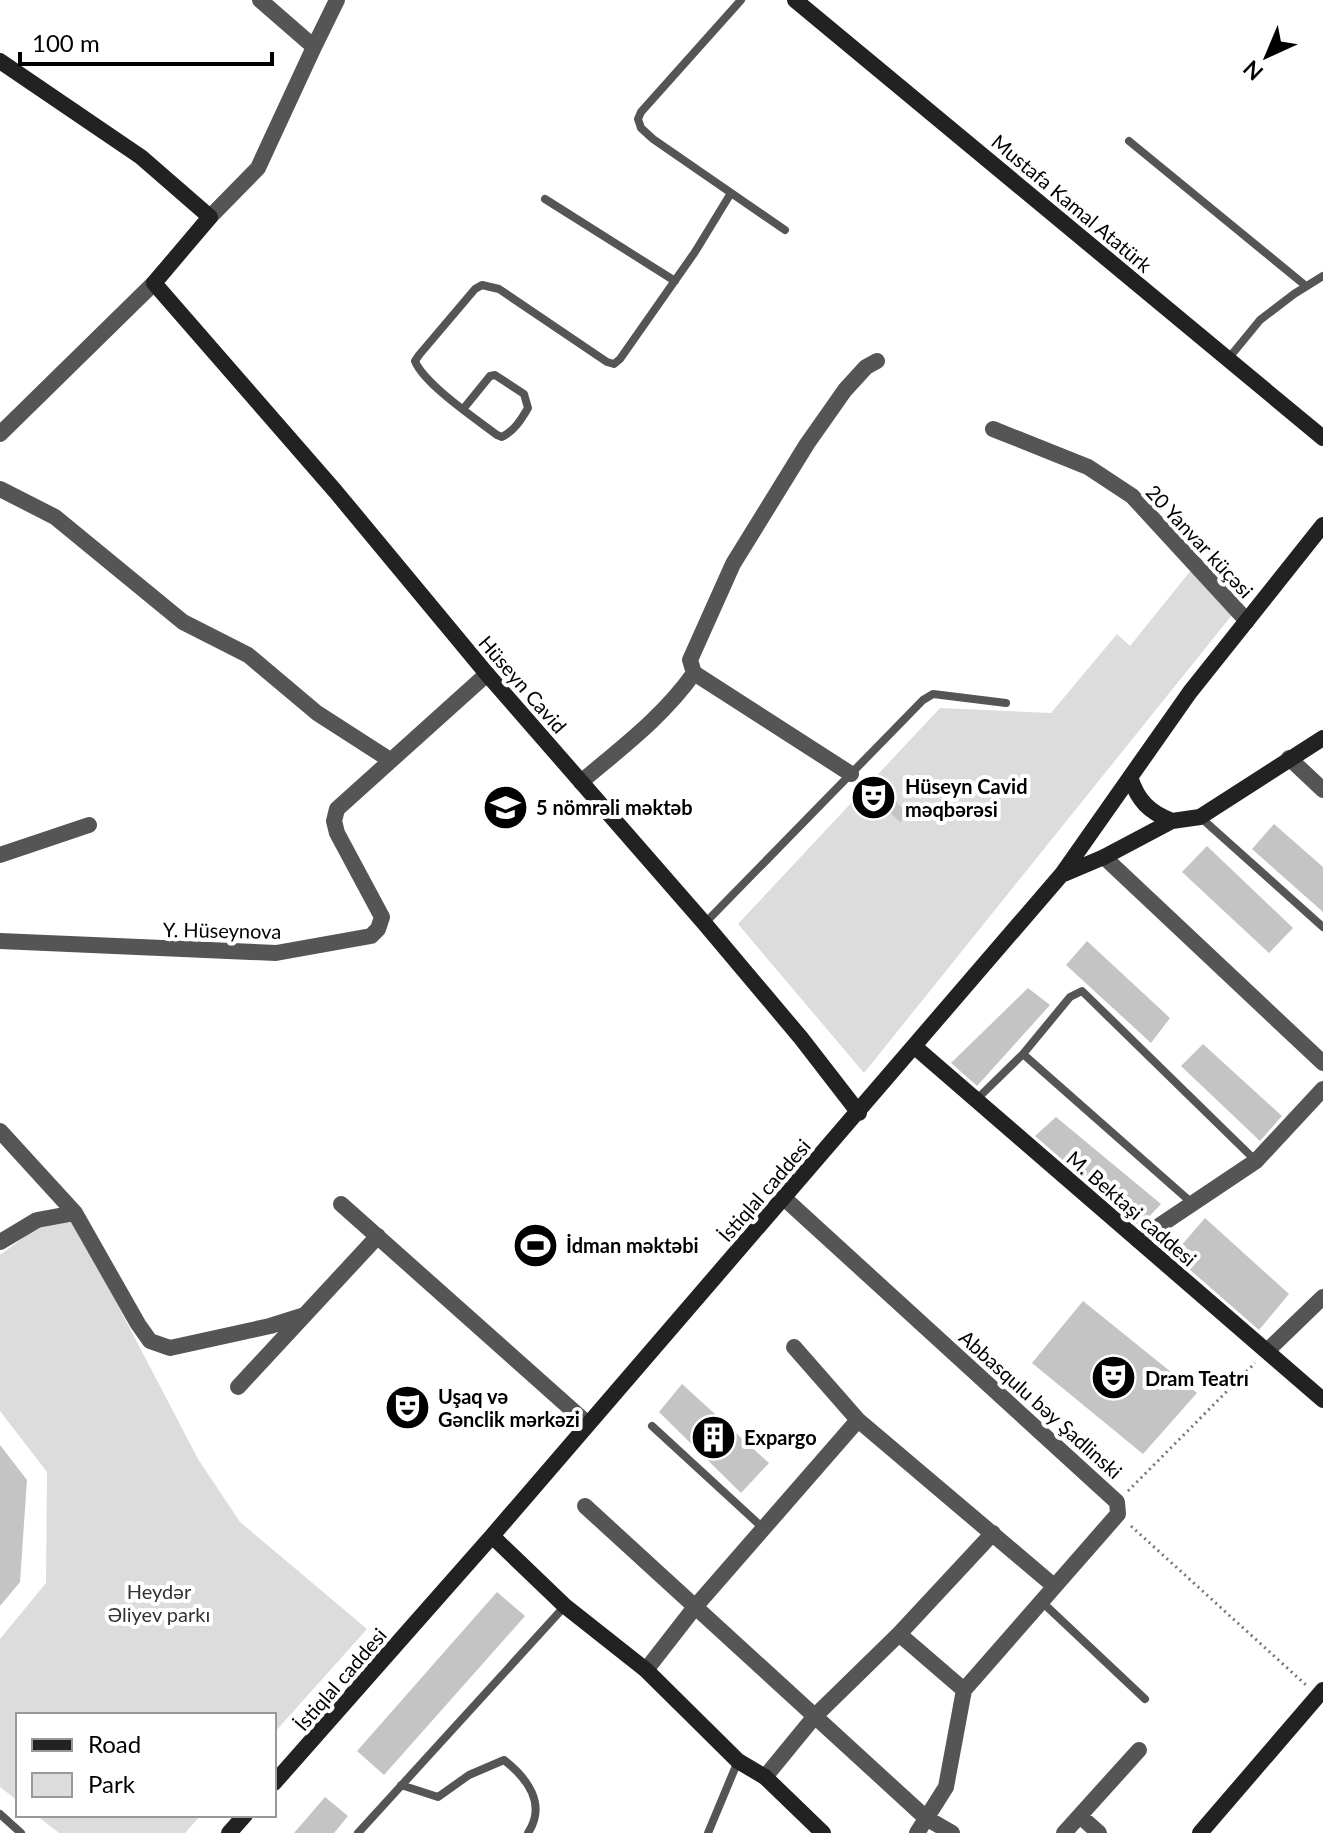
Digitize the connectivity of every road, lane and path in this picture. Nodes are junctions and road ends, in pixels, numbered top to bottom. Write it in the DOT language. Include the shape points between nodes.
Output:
graph roads {
  1 [pos="260,0"];
  2 [pos="337,0"];
  3 [pos="741,0"];
  4 [pos="795,0"];
  5 [pos="314,47"];
  6 [pos="0,61"];
  7 [pos="1129,141"];
  8 [pos="731,193"];
  9 [pos="545,199"];
  10 [pos="210,217"];
  11 [pos="785,230"];
  12 [pos="1323,276"];
  13 [pos="675,281"];
  14 [pos="154,283"];
  15 [pos="1306,286"];
  16 [pos="1228,359"];
  17 [pos="877,361"];
  18 [pos="464,408"];
  19 [pos="993,429"];
  20 [pos="0,434"];
  21 [pos="1323,438"];
  22 [pos="0,489"];
  23 [pos="1323,525"];
  24 [pos="1247,621"];
  25 [pos="694,673"];
  26 [pos="487,674"];
  27 [pos="1006,703"];
  28 [pos="1323,738"];
  29 [pos="1289,758"];
  30 [pos="390,760"];
  31 [pos="851,774"];
  32 [pos="1130,777"];
  33 [pos="581,782"];
  34 [pos="1323,790"];
  35 [pos="1200,817"];
  36 [pos="1172,821"];
  37 [pos="89,825"];
  38 [pos="0,855"];
  39 [pos="1104,857"];
  40 [pos="1062,874"];
  41 [pos="705,924"];
  42 [pos="1323,927"];
  43 [pos="0,941"];
  44 [pos="915,1047"];
  45 [pos="1023,1054"];
  46 [pos="1323,1063"];
  47 [pos="1323,1089"];
  48 [pos="976,1100"];
  49 [pos="859,1113"];
  50 [pos="0,1131"];
  51 [pos="1256,1161"];
  52 [pos="784,1198"];
  53 [pos="1192,1203"];
  54 [pos="341,1204"];
  55 [pos="75,1213"];
  56 [pos="378,1236"];
  57 [pos="1138,1240"];
  58 [pos="0,1242"];
  59 [pos="1323,1297"];
  60 [pos="305,1315"];
  61 [pos="794,1347"];
  62 [pos="1267,1351"];
  63 [pos="238,1387"];
  64 [pos="1323,1400"];
  65 [pos="858,1420"];
  66 [pos="588,1424"];
  67 [pos="652,1426"];
  68 [pos="585,1506"];
  69 [pos="1117,1508"];
  70 [pos="763,1528"];
  71 [pos="993,1533"];
  72 [pos="492,1536"];
  73 [pos="1054,1586"];
  74 [pos="1042,1602"];
  75 [pos="565,1606"];
  76 [pos="695,1607"];
  77 [pos="899,1634"];
  78 [pos="646,1670"];
  79 [pos="964,1690"];
  80 [pos="1320,1692"];
  81 [pos="1145,1699"];
  82 [pos="815,1716"];
  83 [pos="1139,1750"];
  84 [pos="738,1761"];
  85 [pos="765,1777"];
  86 [pos="276,1781"];
  87 [pos="401,1785"];
  88 [pos="0,1814"];
  89 [pos="1080,1816"];
  90 [pos="243,1817"];
  91 [pos="922,1826"];
  92 [pos="21,1833"];
  93 [pos="229,1833"];
  94 [pos="358,1833"];
  95 [pos="528,1833"];
  96 [pos="708,1833"];
  97 [pos="823,1833"];
  98 [pos="952,1833"];
  99 [pos="1064,1833"];
  100 [pos="1099,1833"];
  101 [pos="1200,1833"];
  1 -- 5 [label="street"];
  2 -- 5 [label="street"];
  3 -- 8 [label="lane" via="638,119 653,139"];
  4 -- 16 [label="main road, Mustafa Kamal Atatürk"];
  5 -- 10 [label="street" via="258,168"];
  6 -- 10 [label="main road" via="141,157"];
  7 -- 15 [label="lane"];
  8 -- 11 [label="lane"];
  8 -- 13 [label="lane"];
  9 -- 13 [label="lane"];
  10 -- 14 [label="main road"];
  12 -- 15 [label="lane"];
  13 -- 18 [label="lane" via="614,364 499,289 475,289 415,361 431,382"];
  14 -- 20 [label="street"];
  14 -- 26 [label="main road, Hüseyn Cavid"];
  15 -- 16 [label="lane" via="1260,320"];
  16 -- 21 [label="main road, Mustafa Kamal Atatürk"];
  17 -- 25 [label="street" via="845,390 733,564 690,660"];
  18 -- 18 [label="lane" via="502,437 517,426 528,402 495,375"];
  19 -- 24 [label="street, 20 Yanvar küçəsi" via="1088,467 1132,496"];
  22 -- 30 [label="street" via="55,517 183,622 248,655 317,713"];
  23 -- 24 [label="main road, İstiqlal caddesi"];
  24 -- 32 [label="main road, İstiqlal caddesi"];
  25 -- 31 [label="street"];
  25 -- 33 [label="street" via="651,723"];
  26 -- 30 [label="street, Y. Hüseynova"];
  26 -- 33 [label="main road, Hüseyn Cavid"];
  27 -- 31 [label="lane" via="933,694"];
  28 -- 29 [label="main road"];
  29 -- 34 [label="street"];
  29 -- 35 [label="main road"];
  30 -- 43 [label="street, Y. Hüseynova" via="337,809 334,821 382,917 371,936 276,953"];
  31 -- 41 [label="lane"];
  32 -- 36 [label="main road" via="1143,804"];
  32 -- 40 [label="main road, İstiqlal caddesi"];
  33 -- 41 [label="main road, Hüseyn Cavid"];
  35 -- 36 [label="main road"];
  35 -- 42 [label="lane"];
  36 -- 39 [label="main road"];
  37 -- 38 [label="street"];
  39 -- 40 [label="main road"];
  39 -- 46 [label="street"];
  40 -- 44 [label="main road, İstiqlal caddesi"];
  41 -- 49 [label="main road, Hüseyn Cavid"];
  44 -- 48 [label="main road, M. Bektaşi caddesi"];
  44 -- 49 [label="main road, İstiqlal caddesi"];
  45 -- 48 [label="lane"];
  45 -- 51 [label="lane" via="1070,997 1082,991"];
  45 -- 53 [label="lane"];
  47 -- 51 [label="street"];
  48 -- 57 [label="main road, M. Bektaşi caddesi"];
  49 -- 52 [label="main road, İstiqlal caddesi"];
  50 -- 55 [label="street"];
  51 -- 53 [label="street"];
  52 -- 66 [label="main road, İstiqlal caddesi"];
  52 -- 69 [label="street, Abbasqulu bəy Şadlinski"];
  53 -- 57 [label="street"];
  54 -- 56 [label="street"];
  55 -- 58 [label="street" via="37,1220"];
  55 -- 60 [label="street" via="150,1341 170,1348"];
  56 -- 60 [label="street"];
  56 -- 66 [label="street"];
  57 -- 62 [label="main road, M. Bektaşi caddesi"];
  59 -- 62 [label="street"];
  60 -- 63 [label="street"];
  61 -- 65 [label="street"];
  62 -- 64 [label="main road, M. Bektaşi caddesi"];
  62 -- 69 [label="path"];
  65 -- 70 [label="street"];
  65 -- 71 [label="street"];
  66 -- 72 [label="main road, İstiqlal caddesi"];
  67 -- 70 [label="lane"];
  68 -- 76 [label="street"];
  69 -- 73 [label="street"];
  69 -- 80 [label="path"];
  70 -- 76 [label="street"];
  71 -- 73 [label="street"];
  71 -- 77 [label="street"];
  72 -- 75 [label="main road"];
  72 -- 86 [label="main road, İstiqlal caddesi"];
  73 -- 74 [label="street"];
  74 -- 79 [label="street"];
  74 -- 81 [label="lane"];
  75 -- 78 [label="main road"];
  75 -- 87 [label="lane"];
  76 -- 78 [label="street"];
  76 -- 82 [label="street"];
  77 -- 79 [label="street"];
  77 -- 82 [label="street"];
  78 -- 84 [label="main road"];
  79 -- 91 [label="street" via="946,1787"];
  80 -- 101 [label="main road"];
  82 -- 85 [label="street"];
  82 -- 91 [label="street"];
  83 -- 89 [label="street"];
  84 -- 85 [label="main road"];
  84 -- 96 [label="lane"];
  85 -- 97 [label="main road"];
  87 -- 94 [label="lane"];
  87 -- 95 [label="lane" via="438,1797 469,1775 504,1760 522,1774 536,1798"];
  88 -- 92 [label="lane"];
  89 -- 99 [label="street"];
  89 -- 100 [label="street"];
  90 -- 93 [label="main road"];
  91 -- 98 [label="street"];
}
